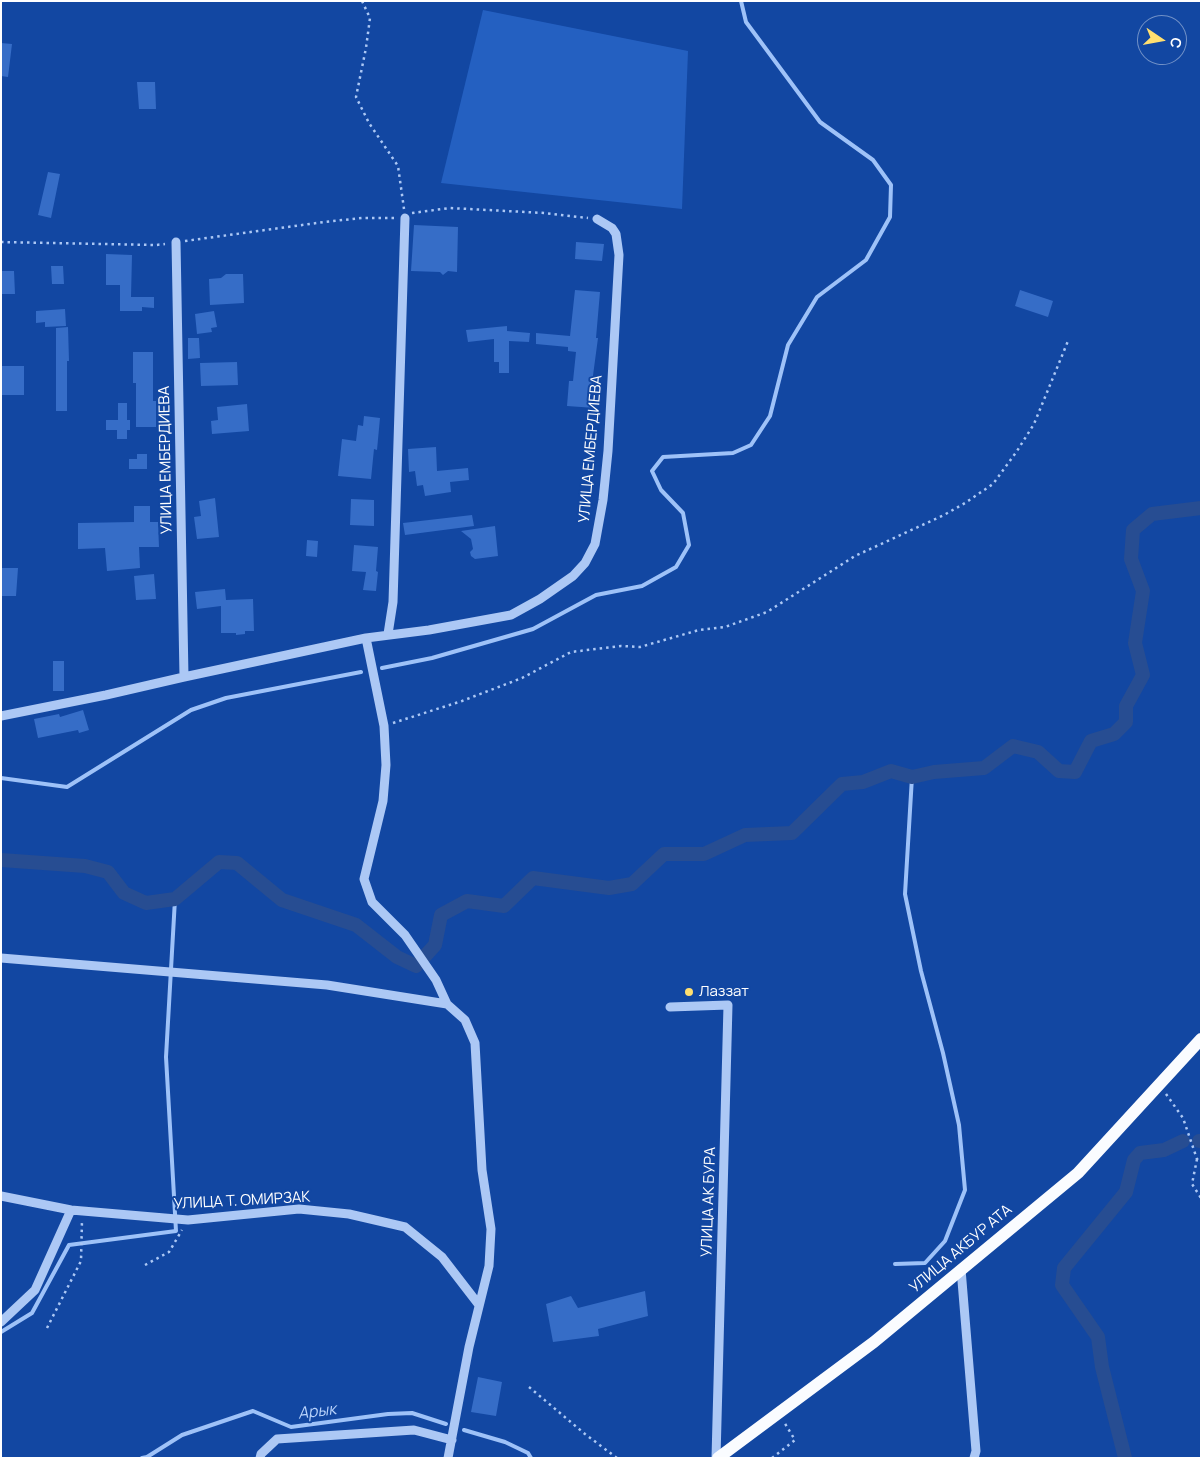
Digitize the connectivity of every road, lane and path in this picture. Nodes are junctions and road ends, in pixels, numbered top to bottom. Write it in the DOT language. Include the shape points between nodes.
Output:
graph roads {
  1 [pos="362,1"];
  2 [pos="405,218"];
  3 [pos="597,219"];
  4 [pos="1,242"];
  5 [pos="176,242"];
  6 [pos="1068,341"];
  7 [pos="388,634"];
  8 [pos="366,638"];
  9 [pos="184,677"];
  10 [pos="1,716"];
  11 [pos="384,726"];
  12 [pos="1,958"];
  13 [pos="447,1004"];
  14 [pos="670,1007"];
  15 [pos="1201,1039"];
  16 [pos="1159,1085"];
  17 [pos="1197,1159"];
  18 [pos="1201,1163"];
  19 [pos="1,1196"];
  20 [pos="1201,1198"];
  21 [pos="71,1210"];
  22 [pos="83,1211"];
  23 [pos="188,1220"];
  24 [pos="145,1265"];
  25 [pos="961,1269"];
  26 [pos="479,1305"];
  27 [pos="1,1322"];
  28 [pos="47,1328"];
  29 [pos="529,1386"];
  30 [pos="778,1414"];
  31 [pos="452,1440"];
  32 [pos="260,1458"];
  33 [pos="448,1458"];
  34 [pos="617,1458"];
  35 [pos="717,1458"];
  36 [pos="772,1458"];
  37 [pos="974,1458"];
  1 -- 2 [label="path" via="370,18 356,97 398,166"];
  2 -- 3 [label="path" via="410,213 450,208"];
  2 -- 5 [label="path" via="362,218"];
  2 -- 7 [label="street" via="393,602"];
  3 -- 7 [label="street, УЛИЦА ЕМБЕРДИЕВА" via="616,234 620,255 603,500 590,555 573,576 540,600 511,615"];
  4 -- 5 [label="path" via="156,245"];
  5 -- 9 [label="street, УЛИЦА ЕМБЕРДИЕВА"];
  6 -- 11 [label="path" via="1030,431 993,484 944,515 855,556 767,612 725,627 699,630 640,647 571,652 522,678"];
  7 -- 8 [label="street, УЛИЦА ЕМБЕРДИЕВА"];
  8 -- 9 [label="street, УЛИЦА ЕМБЕРДИЕВА"];
  8 -- 11 [label="street"];
  9 -- 10 [label="street, УЛИЦА ЕМБЕРДИЕВА"];
  11 -- 13 [label="street" via="386,765 383,801 364,879 372,902 404,935 436,980"];
  12 -- 13 [label="street" via="327,985"];
  13 -- 26 [label="street" via="465,1020 475,1043 482,1170 491,1229 489,1266"];
  14 -- 35 [label="street, УЛИЦА АК БУРА" via="728,1005"];
  15 -- 16 [label="main road, УЛИЦА АКБУР АТА"];
  16 -- 17 [label="path" via="1183,1118"];
  16 -- 25 [label="main road, УЛИЦА АКБУР АТА" via="1078,1173"];
  17 -- 18 [label="path"];
  17 -- 20 [label="path" via="1192,1184"];
  19 -- 21 [label="street, УЛИЦА Т. ОМИРЗАК"];
  21 -- 22 [label="street, УЛИЦА Т. ОМИРЗАК"];
  21 -- 27 [label="street" via="35,1290"];
  22 -- 23 [label="street, УЛИЦА Т. ОМИРЗАК"];
  22 -- 28 [label="path" via="81,1261"];
  23 -- 24 [label="path" via="169,1252"];
  23 -- 26 [label="street, УЛИЦА Т. ОМИРЗАК" via="299,1209 349,1214 406,1227 442,1257"];
  25 -- 30 [label="main road, УЛИЦА АКБУР АТА" via="874,1342"];
  25 -- 37 [label="street"];
  26 -- 31 [label="street"];
  29 -- 34 [label="path"];
  30 -- 35 [label="main road, УЛИЦА АКБУР АТА"];
  30 -- 36 [label="path" via="795,1440"];
  31 -- 32 [label="street" via="414,1430 277,1439"];
  31 -- 33 [label="street"];
}
